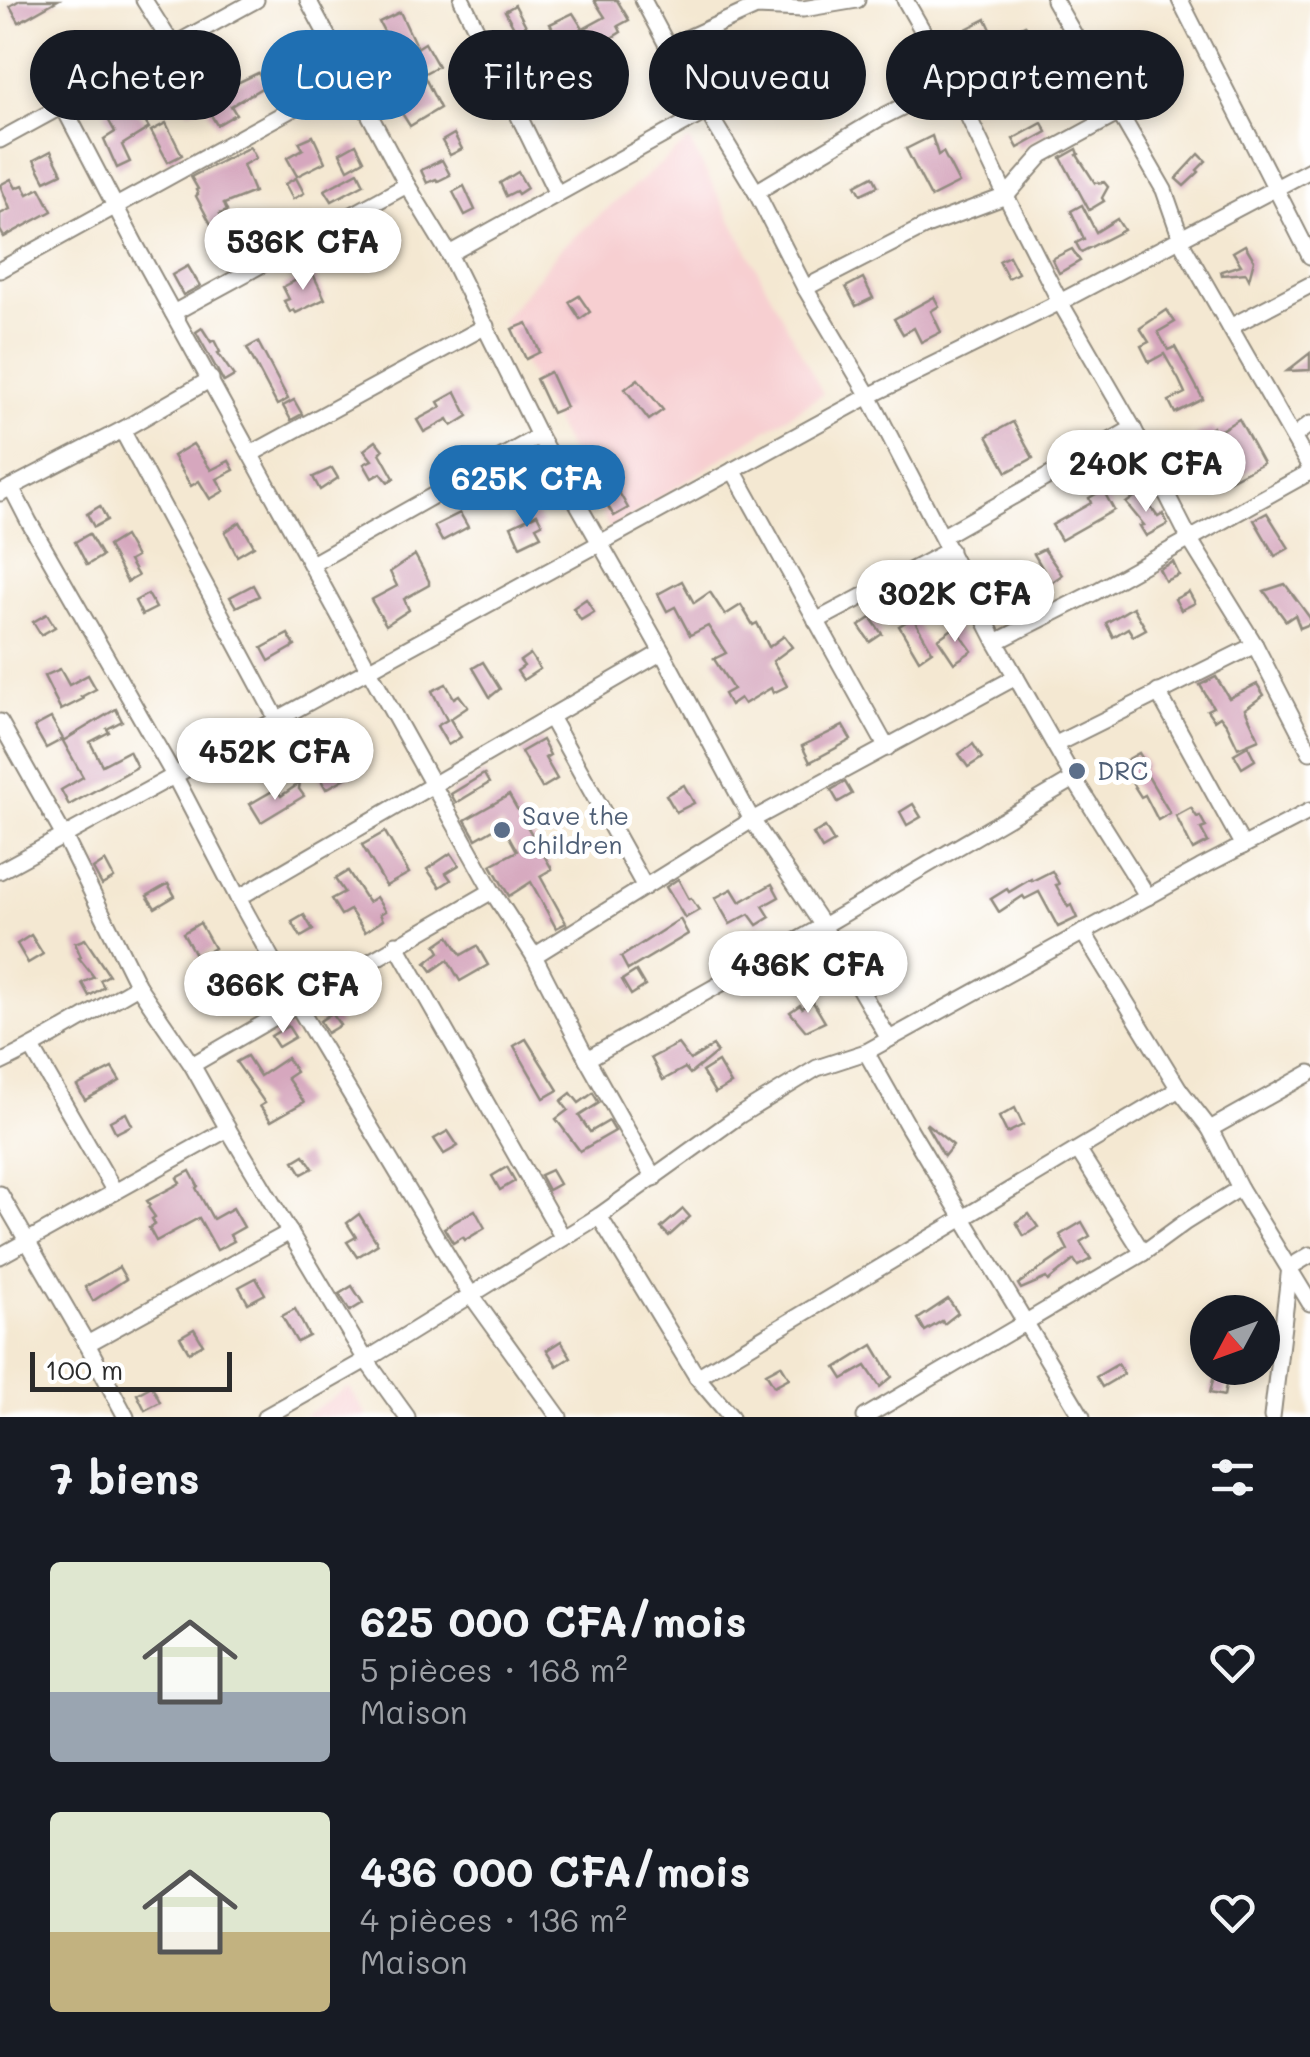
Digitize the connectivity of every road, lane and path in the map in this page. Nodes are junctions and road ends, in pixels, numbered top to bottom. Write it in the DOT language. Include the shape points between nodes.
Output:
graph roads {
  1 [pos="144,0"];
  2 [pos="256,0"];
  3 [pos="308,0"];
  4 [pos="462,0"];
  5 [pos="643,0"];
  6 [pos="857,0"];
  7 [pos="927,0"];
  8 [pos="1054,0"];
  9 [pos="1180,0"];
  10 [pos="908,5"];
  11 [pos="163,30"];
  12 [pos="202,30"];
  13 [pos="324,30"];
  14 [pos="659,30"];
  15 [pos="705,30"];
  16 [pos="922,30"];
  17 [pos="1072,30"];
  18 [pos="886,114"];
  19 [pos="38,120"];
  20 [pos="71,120"];
  21 [pos="273,120"];
  22 [pos="372,120"];
  23 [pos="691,120"];
  24 [pos="712,120"];
  25 [pos="970,120"];
  26 [pos="1106,120"];
  27 [pos="1125,120"];
  28 [pos="0,140"];
  29 [pos="1310,170"];
  30 [pos="407,185"];
  31 [pos="1276,188"];
  32 [pos="756,192"];
  33 [pos="557,194"];
  34 [pos="1006,196"];
  35 [pos="115,207"];
  36 [pos="1180,238"];
  37 [pos="449,254"];
  38 [pos="1310,256"];
  39 [pos="0,270"];
  40 [pos="1310,285"];
  41 [pos="805,288"];
  42 [pos="1060,302"];
  43 [pos="173,313"];
  44 [pos="486,326"];
  45 [pos="1230,327"];
  46 [pos="210,379"];
  47 [pos="870,396"];
  48 [pos="1310,424"];
  49 [pos="1133,428"];
  50 [pos="122,430"];
  51 [pos="539,436"];
  52 [pos="1293,436"];
  53 [pos="251,454"];
  54 [pos="733,470"];
  55 [pos="1310,470"];
  56 [pos="6,490"];
  57 [pos="1190,540"];
  58 [pos="947,543"];
  59 [pos="599,544"];
  60 [pos="312,564"];
  61 [pos="816,621"];
  62 [pos="996,642"];
  63 [pos="1255,645"];
  64 [pos="662,652"];
  65 [pos="369,670"];
  66 [pos="1016,677"];
  67 [pos="1158,692"];
  68 [pos="550,718"];
  69 [pos="278,721"];
  70 [pos="0,722"];
  71 [pos="1308,740"];
  72 [pos="1056,744"];
  73 [pos="886,748"];
  74 [pos="174,777"];
  75 [pos="1074,779"];
  76 [pos="433,786"];
  77 [pos="1310,811"];
  78 [pos="752,820"];
  79 [pos="64,836"];
  80 [pos="1243,846"];
  81 [pos="0,871"];
  82 [pos="645,887"];
  83 [pos="492,891"];
  84 [pos="1148,896"];
  85 [pos="238,898"];
  86 [pos="823,926"];
  87 [pos="1083,932"];
  88 [pos="396,944"];
  89 [pos="534,956"];
  90 [pos="138,986"];
  91 [pos="296,1003"];
  92 [pos="890,1039"];
  93 [pos="32,1048"];
  94 [pos="866,1052"];
  95 [pos="587,1059"];
  96 [pos="0,1063"];
  97 [pos="192,1064"];
  98 [pos="1310,1072"];
  99 [pos="1179,1089"];
  100 [pos="228,1129"];
  101 [pos="1210,1129"];
  102 [pos="1078,1150"];
  103 [pos="654,1178"];
  104 [pos="1240,1188"];
  105 [pos="115,1192"];
  106 [pos="0,1194"];
  107 [pos="599,1216"];
  108 [pos="964,1216"];
  109 [pos="290,1232"];
  110 [pos="562,1238"];
  111 [pos="26,1242"];
  112 [pos="1143,1253"];
  113 [pos="1310,1255"];
  114 [pos="0,1256"];
  115 [pos="1290,1267"];
  116 [pos="471,1295"];
  117 [pos="1310,1303"];
  118 [pos="1026,1322"];
  119 [pos="87,1344"];
  120 [pos="366,1360"];
  121 [pos="697,1377"];
  122 [pos="1079,1412"];
  123 [pos="126,1417"];
  124 [pos="265,1417"];
  125 [pos="407,1417"];
  126 [pos="560,1417"];
  127 [pos="730,1417"];
  128 [pos="865,1417"];
  129 [pos="1061,1417"];
  130 [pos="1272,1417"];
  1 -- 11 [label="street"];
  2 -- 12 [label="street"];
  3 -- 13 [label="street"];
  4 -- 33 [label="street"];
  5 -- 14 [label="street"];
  6 -- 15 [label="street" via="803,9 756,7"];
  7 -- 10 [label="street"];
  8 -- 17 [label="street"];
  9 -- 31 [label="street"];
  10 -- 16 [label="street"];
  18 -- 32 [label="street"];
  19 -- 28 [label="street"];
  20 -- 35 [label="street"];
  21 -- 35 [label="street"];
  22 -- 30 [label="street"];
  23 -- 33 [label="street"];
  24 -- 32 [label="street"];
  25 -- 34 [label="street"];
  26 -- 34 [label="street" via="1042,155"];
  27 -- 36 [label="street" via="1164,190"];
  29 -- 31 [label="street"];
  30 -- 37 [label="street"];
  30 -- 43 [label="street"];
  31 -- 36 [label="street"];
  31 -- 38 [label="street"];
  32 -- 41 [label="street"];
  33 -- 37 [label="street"];
  34 -- 41 [label="street" via="926,226"];
  34 -- 42 [label="street"];
  35 -- 39 [label="street"];
  35 -- 43 [label="street"];
  36 -- 42 [label="street"];
  36 -- 45 [label="street"];
  37 -- 44 [label="street"];
  40 -- 45 [label="street"];
  41 -- 47 [label="street"];
  42 -- 47 [label="street"];
  42 -- 49 [label="street"];
  43 -- 46 [label="street"];
  44 -- 51 [label="street"];
  44 -- 53 [label="street"];
  45 -- 52 [label="street"];
  46 -- 50 [label="street"];
  46 -- 53 [label="street"];
  47 -- 54 [label="street"];
  47 -- 58 [label="street"];
  48 -- 52 [label="street"];
  49 -- 57 [label="street"];
  49 -- 58 [label="street"];
  50 -- 56 [label="street"];
  50 -- 69 [label="street"];
  51 -- 59 [label="street"];
  51 -- 60 [label="street"];
  52 -- 55 [label="street"];
  53 -- 60 [label="street"];
  54 -- 59 [label="street"];
  54 -- 61 [label="street"];
  55 -- 57 [label="street"];
  56 -- 74 [label="street"];
  57 -- 62 [label="street"];
  57 -- 63 [label="street"];
  58 -- 61 [label="street"];
  58 -- 62 [label="street"];
  59 -- 64 [label="street"];
  59 -- 65 [label="street"];
  60 -- 65 [label="street"];
  61 -- 73 [label="street"];
  62 -- 66 [label="street"];
  63 -- 67 [label="street"];
  63 -- 71 [label="street"];
  64 -- 68 [label="street"];
  64 -- 78 [label="street"];
  65 -- 69 [label="street"];
  65 -- 76 [label="street"];
  66 -- 72 [label="street"];
  66 -- 73 [label="street"];
  67 -- 72 [label="street"];
  67 -- 80 [label="street"];
  68 -- 76 [label="street"];
  68 -- 82 [label="street"];
  69 -- 74 [label="street"];
  70 -- 79 [label="street"];
  72 -- 75 [label="street"];
  73 -- 78 [label="street"];
  74 -- 79 [label="street"];
  74 -- 85 [label="street"];
  75 -- 84 [label="street"];
  75 -- 86 [label="street"];
  76 -- 83 [label="street"];
  76 -- 85 [label="street"];
  77 -- 80 [label="street"];
  78 -- 82 [label="street"];
  78 -- 86 [label="street"];
  79 -- 81 [label="street"];
  79 -- 90 [label="street"];
  80 -- 84 [label="street"];
  82 -- 89 [label="street"];
  83 -- 88 [label="street"];
  83 -- 89 [label="street"];
  84 -- 87 [label="street"];
  85 -- 91 [label="street"];
  86 -- 92 [label="street"];
  86 -- 95 [label="street"];
  87 -- 92 [label="street"];
  87 -- 99 [label="street"];
  88 -- 91 [label="street"];
  88 -- 110 [label="street"];
  89 -- 95 [label="street"];
  90 -- 93 [label="street"];
  90 -- 97 [label="street"];
  91 -- 97 [label="street"];
  91 -- 116 [label="street"];
  92 -- 94 [label="street"];
  93 -- 96 [label="street"];
  93 -- 105 [label="street"];
  94 -- 103 [label="street" via="817,1068"];
  94 -- 108 [label="street"];
  95 -- 103 [label="street"];
  97 -- 100 [label="street"];
  98 -- 101 [label="street"];
  99 -- 101 [label="street"];
  99 -- 102 [label="street"];
  100 -- 105 [label="street"];
  100 -- 109 [label="street"];
  101 -- 104 [label="street"];
  102 -- 108 [label="street"];
  102 -- 112 [label="street"];
  103 -- 107 [label="street"];
  104 -- 112 [label="street"];
  104 -- 115 [label="street"];
  105 -- 111 [label="street"];
  106 -- 111 [label="street"];
  107 -- 110 [label="street"];
  107 -- 121 [label="street"];
  108 -- 118 [label="street"];
  108 -- 121 [label="street"];
  109 -- 119 [label="street"];
  109 -- 120 [label="street"];
  110 -- 116 [label="street"];
  111 -- 114 [label="street"];
  111 -- 119 [label="street"];
  112 -- 118 [label="street"];
  113 -- 115 [label="street"];
  115 -- 117 [label="street"];
  115 -- 130 [label="street"];
  116 -- 120 [label="street"];
  116 -- 126 [label="street"];
  118 -- 122 [label="street"];
  118 -- 128 [label="street"];
  119 -- 123 [label="street"];
  120 -- 124 [label="street"];
  120 -- 125 [label="street"];
  121 -- 127 [label="street"];
  122 -- 129 [label="street"];
}
